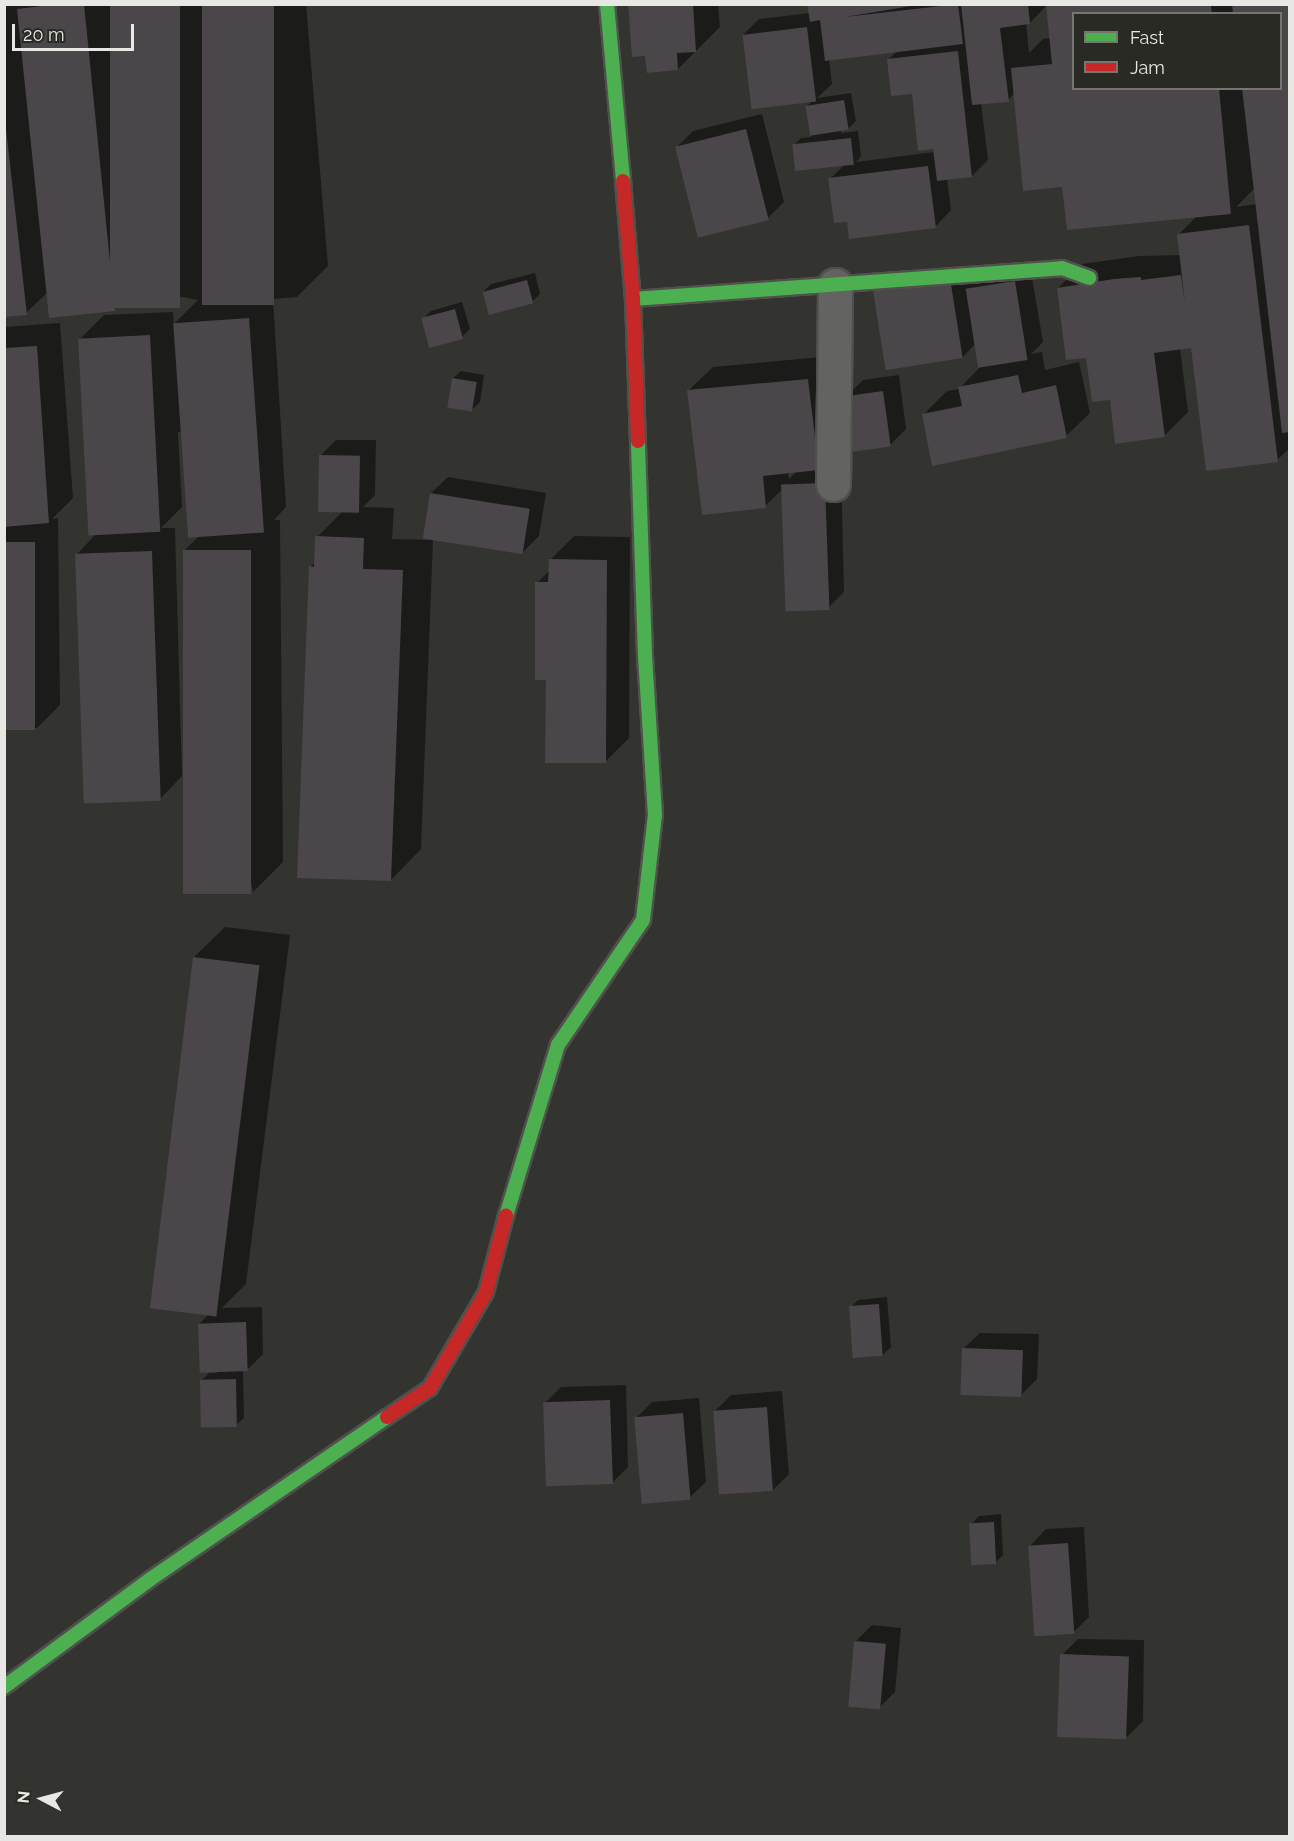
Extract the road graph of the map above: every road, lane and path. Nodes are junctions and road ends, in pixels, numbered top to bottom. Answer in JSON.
{"nodes":[{"id":1,"x":608,"y":4,"type":"edge"},
{"id":2,"x":1089,"y":278,"type":"dead end"},
{"id":3,"x":835,"y":285,"type":"junction"},
{"id":4,"x":633,"y":299,"type":"junction"},
{"id":5,"x":833,"y":484,"type":"dead end"},
{"id":6,"x":4,"y":1687,"type":"edge"}],
"edges":[{"from":1,"to":4,"type":"street"},
{"from":2,"to":3,"type":"street"},
{"from":3,"to":4,"type":"street"},
{"from":3,"to":5,"type":"street"},
{"from":4,"to":6,"type":"street"}]}
